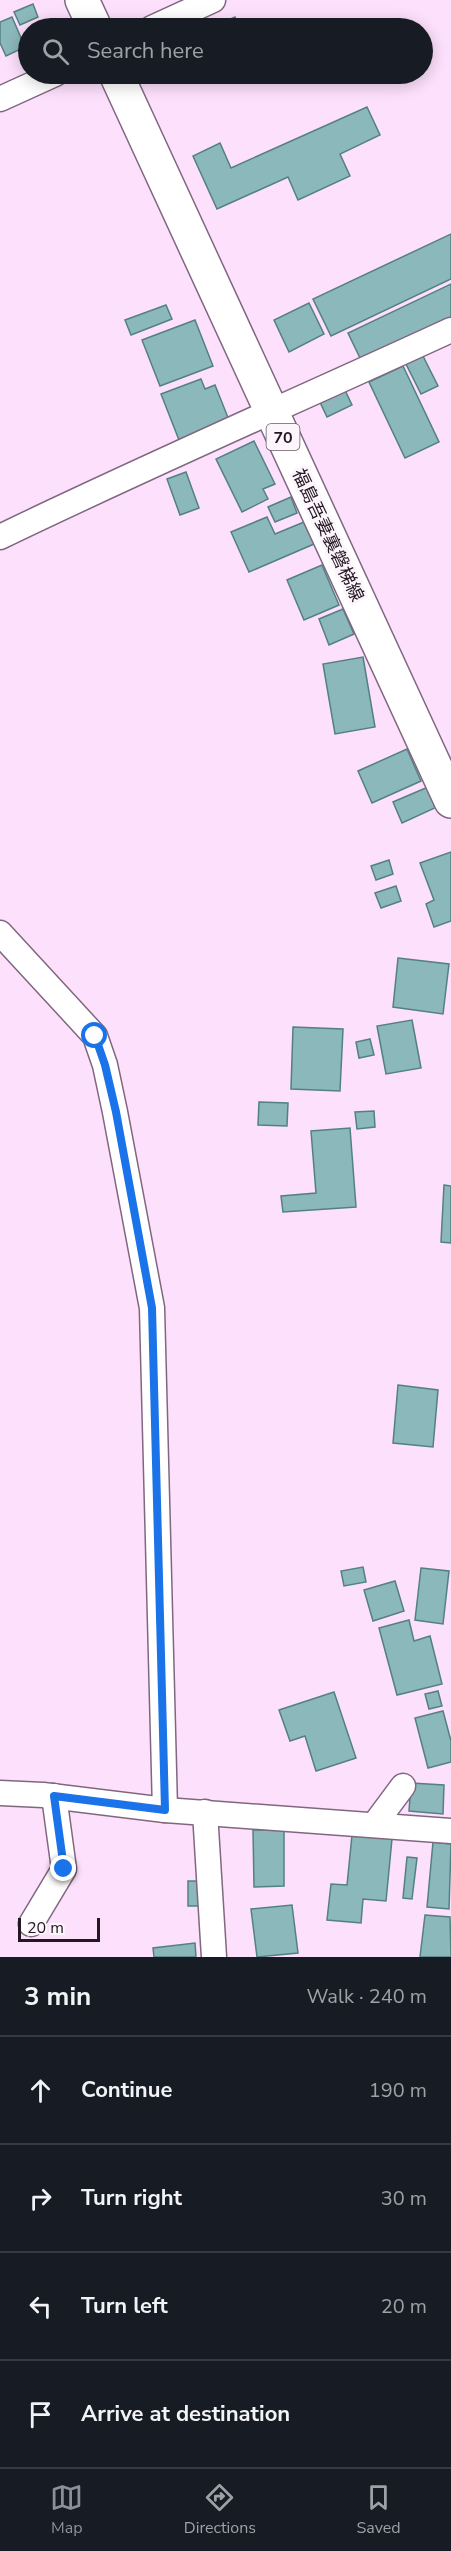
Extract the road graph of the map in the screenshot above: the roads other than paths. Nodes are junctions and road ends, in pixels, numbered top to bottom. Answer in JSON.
{"nodes":[{"id":1,"x":82,"y":0,"type":"edge"},
{"id":2,"x":213,"y":0,"type":"edge"},
{"id":3,"x":90,"y":18,"type":"edge"},
{"id":4,"x":174,"y":18,"type":"edge"},
{"id":5,"x":33,"y":84,"type":"edge"},
{"id":6,"x":121,"y":84,"type":"edge"},
{"id":7,"x":0,"y":99,"type":"edge"},
{"id":8,"x":451,"y":330,"type":"edge"},
{"id":9,"x":272,"y":413,"type":"junction"},
{"id":10,"x":0,"y":537,"type":"edge"},
{"id":11,"x":451,"y":801,"type":"edge"},
{"id":12,"x":0,"y":933,"type":"edge"},
{"id":13,"x":403,"y":1786,"type":"dead end"},
{"id":14,"x":0,"y":1793,"type":"edge"},
{"id":15,"x":54,"y":1796,"type":"junction"},
{"id":16,"x":165,"y":1810,"type":"junction"},
{"id":17,"x":206,"y":1812,"type":"junction"},
{"id":18,"x":374,"y":1825,"type":"junction"},
{"id":19,"x":451,"y":1831,"type":"edge"},
{"id":20,"x":31,"y":1924,"type":"dead end"},
{"id":21,"x":214,"y":1957,"type":"edge"}],
"edges":[{"from":1,"to":3,"type":"main road"},
{"from":2,"to":4,"type":"street"},
{"from":5,"to":7,"type":"street"},
{"from":6,"to":9,"type":"main road","name":"福島吾妻裏磐梯線","number":"70"},
{"from":8,"to":9,"type":"street"},
{"from":9,"to":10,"type":"street"},
{"from":9,"to":11,"type":"main road","name":"福島吾妻裏磐梯線","number":"70"},
{"from":12,"to":16,"type":"street"},
{"from":13,"to":18,"type":"street"},
{"from":14,"to":15,"type":"street"},
{"from":15,"to":16,"type":"street"},
{"from":15,"to":20,"type":"street"},
{"from":16,"to":17,"type":"street"},
{"from":17,"to":18,"type":"street"},
{"from":17,"to":21,"type":"street"},
{"from":18,"to":19,"type":"street"}]}
